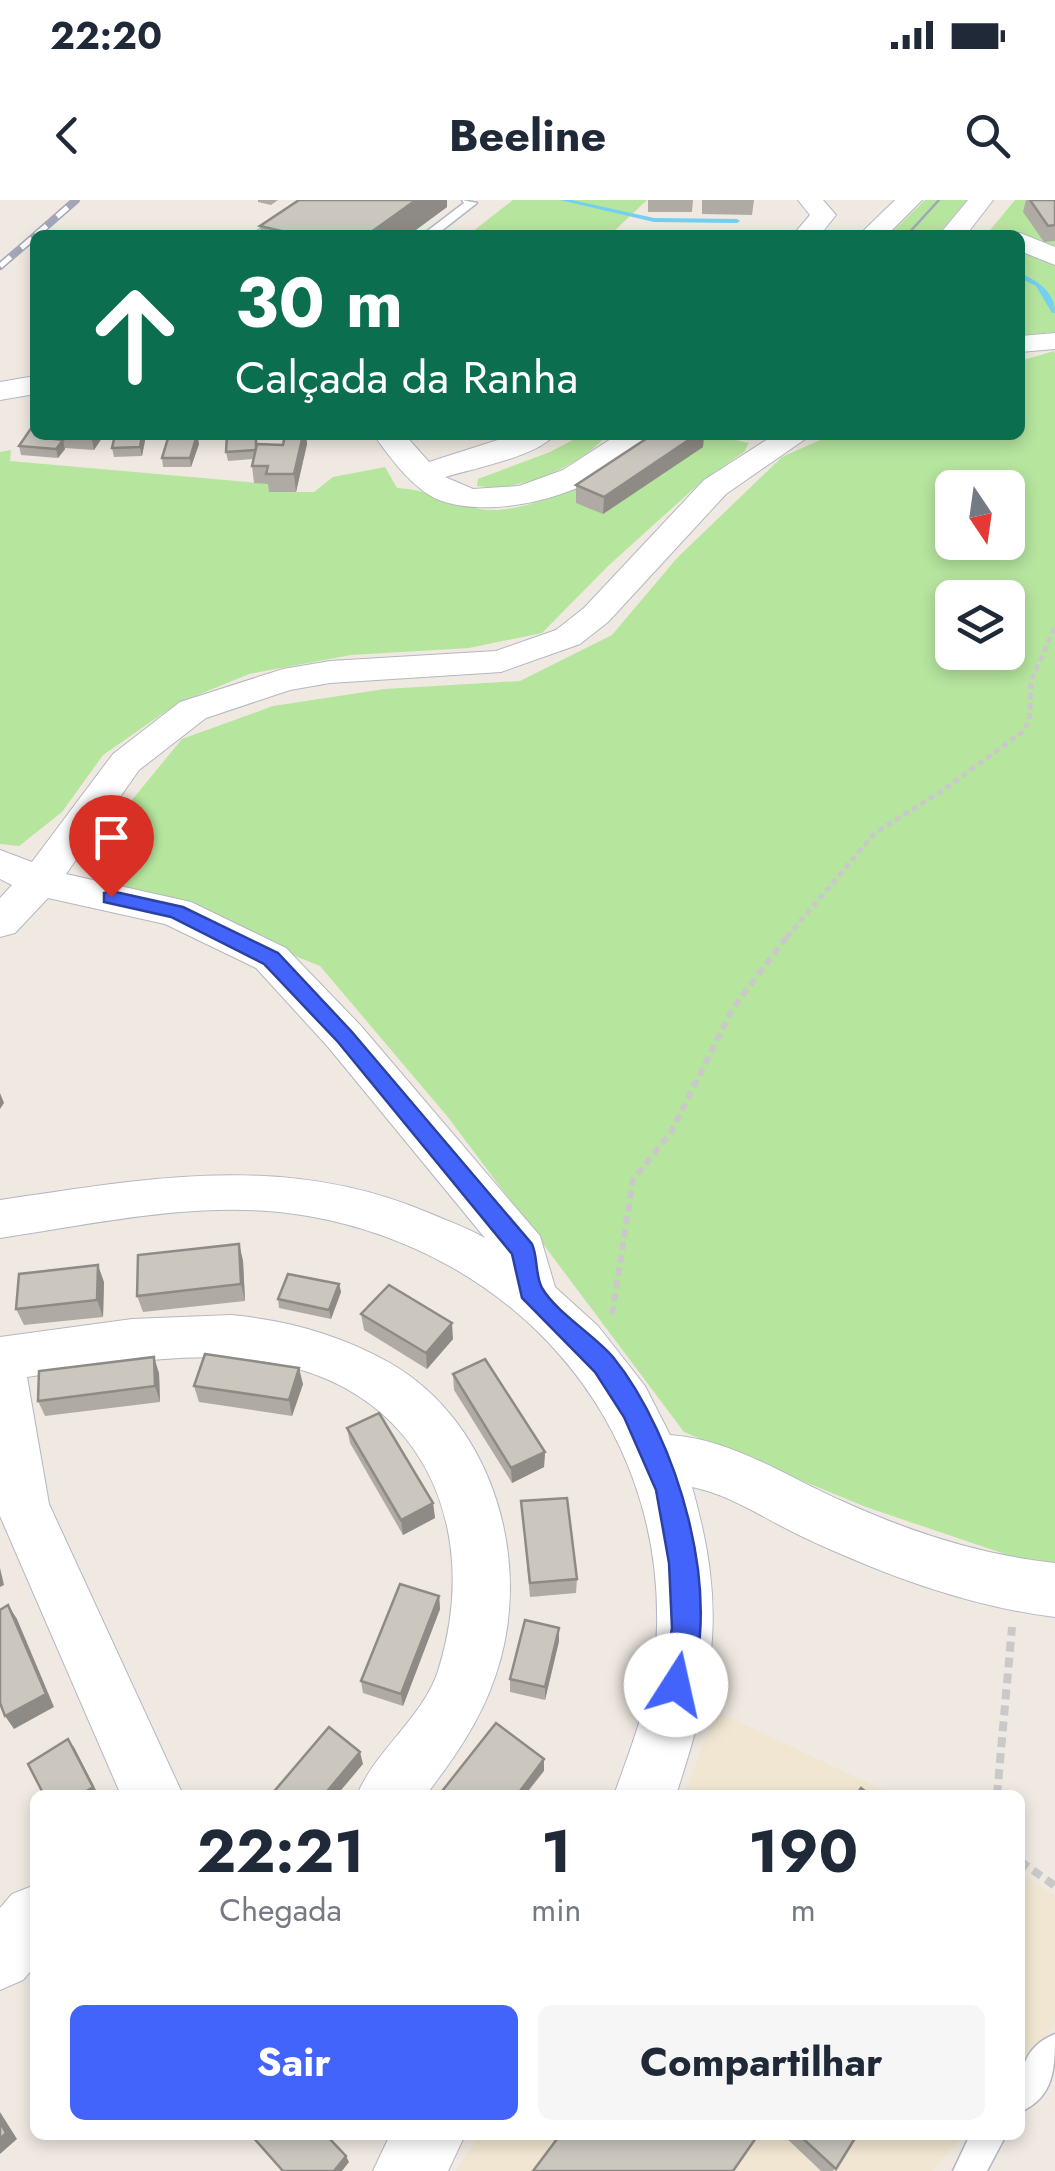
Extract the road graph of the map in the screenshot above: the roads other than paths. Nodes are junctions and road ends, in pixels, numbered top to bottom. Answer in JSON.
{"nodes":[{"id":1,"x":310,"y":200,"type":"edge"},
{"id":2,"x":468,"y":200,"type":"edge"},
{"id":3,"x":810,"y":200,"type":"edge"},
{"id":4,"x":910,"y":200,"type":"edge"},
{"id":5,"x":981,"y":200,"type":"edge"},
{"id":6,"x":265,"y":230,"type":"edge"},
{"id":7,"x":435,"y":230,"type":"edge"},
{"id":8,"x":810,"y":230,"type":"edge"},
{"id":9,"x":877,"y":230,"type":"edge"},
{"id":10,"x":956,"y":230,"type":"edge"},
{"id":11,"x":1025,"y":243,"type":"edge"},
{"id":12,"x":1055,"y":257,"type":"edge"},
{"id":13,"x":1055,"y":341,"type":"edge"},
{"id":14,"x":1025,"y":344,"type":"edge"},
{"id":15,"x":394,"y":440,"type":"edge"},
{"id":16,"x":528,"y":440,"type":"edge"},
{"id":17,"x":630,"y":440,"type":"edge"},
{"id":18,"x":778,"y":440,"type":"edge"},
{"id":19,"x":754,"y":447,"type":"edge"},
{"id":20,"x":424,"y":473,"type":"junction"},
{"id":21,"x":19,"y":873,"type":"edge"},
{"id":22,"x":0,"y":922,"type":"edge"},
{"id":23,"x":0,"y":1219,"type":"edge"},
{"id":24,"x":531,"y":1291,"type":"junction"},
{"id":25,"x":0,"y":1359,"type":"edge"},
{"id":26,"x":0,"y":1371,"type":"edge"},
{"id":27,"x":655,"y":1459,"type":"junction"},
{"id":28,"x":11,"y":1507,"type":"edge"},
{"id":29,"x":1035,"y":1588,"type":"edge"},
{"id":30,"x":147,"y":1790,"type":"edge"},
{"id":31,"x":392,"y":1790,"type":"edge"},
{"id":32,"x":646,"y":1790,"type":"edge"},
{"id":33,"x":30,"y":1924,"type":"edge"},
{"id":34,"x":0,"y":1957,"type":"edge"},
{"id":35,"x":1055,"y":2050,"type":"edge"},
{"id":36,"x":1025,"y":2089,"type":"edge"},
{"id":37,"x":986,"y":2140,"type":"edge"},
{"id":38,"x":970,"y":2171,"type":"edge"}],
"edges":[{"from":1,"to":6,"type":"lane"},
{"from":2,"to":7,"type":"lane"},
{"from":3,"to":8,"type":"street"},
{"from":4,"to":9,"type":"street"},
{"from":5,"to":10,"type":"street"},
{"from":11,"to":12,"type":"street"},
{"from":13,"to":14,"type":"street"},
{"from":15,"to":20,"type":"street"},
{"from":16,"to":20,"type":"street"},
{"from":17,"to":20,"type":"street"},
{"from":18,"to":19,"type":"street"},
{"from":19,"to":21,"type":"street"},
{"from":21,"to":22,"type":"street"},
{"from":21,"to":24,"type":"street"},
{"from":23,"to":24,"type":"street"},
{"from":24,"to":27,"type":"street"},
{"from":25,"to":31,"type":"street"},
{"from":26,"to":28,"type":"street"},
{"from":27,"to":29,"type":"street"},
{"from":27,"to":32,"type":"street"},
{"from":28,"to":30,"type":"street"},
{"from":33,"to":34,"type":"street"},
{"from":35,"to":36,"type":"lane"},
{"from":37,"to":38,"type":"lane"}]}
